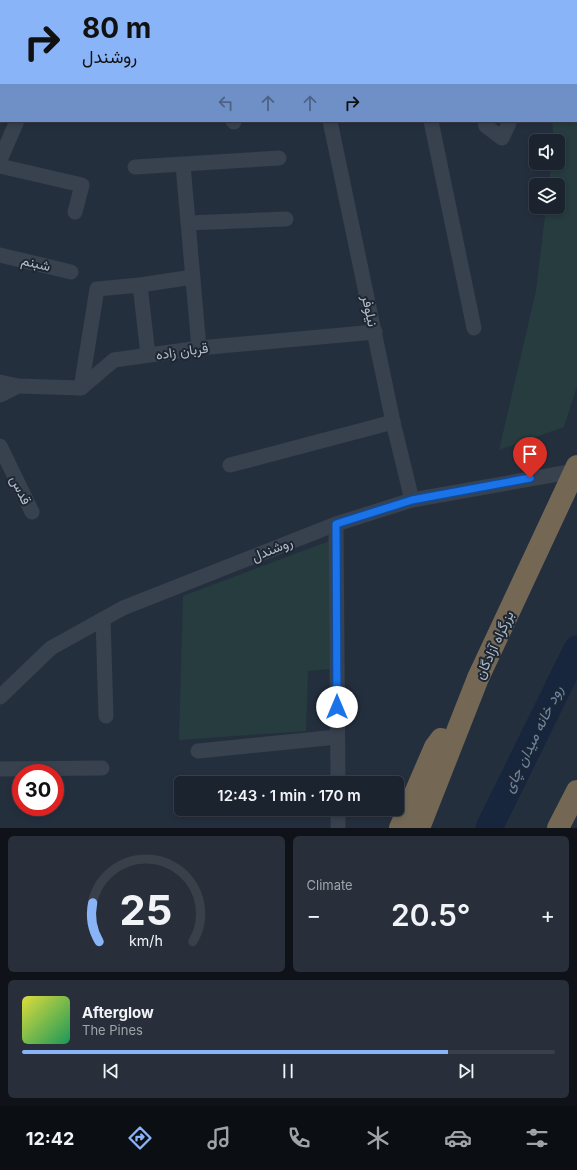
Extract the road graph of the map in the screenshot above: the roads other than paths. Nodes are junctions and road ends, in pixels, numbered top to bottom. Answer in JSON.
{"nodes":[{"id":1,"x":17,"y":122,"type":"edge"},
{"id":2,"x":330,"y":122,"type":"edge"},
{"id":3,"x":431,"y":122,"type":"edge"},
{"id":4,"x":485,"y":122,"type":"edge"},
{"id":5,"x":509,"y":122,"type":"edge"},
{"id":6,"x":278,"y":158,"type":"dead end"},
{"id":7,"x":0,"y":160,"type":"edge"},
{"id":8,"x":183,"y":165,"type":"junction"},
{"id":9,"x":0,"y":166,"type":"edge"},
{"id":10,"x":136,"y":167,"type":"dead end"},
{"id":11,"x":75,"y":212,"type":"dead end"},
{"id":12,"x":286,"y":219,"type":"dead end"},
{"id":13,"x":188,"y":223,"type":"junction"},
{"id":14,"x":0,"y":255,"type":"edge"},
{"id":15,"x":71,"y":272,"type":"dead end"},
{"id":16,"x":193,"y":277,"type":"junction"},
{"id":17,"x":140,"y":285,"type":"junction"},
{"id":18,"x":474,"y":328,"type":"dead end"},
{"id":19,"x":375,"y":332,"type":"junction"},
{"id":20,"x":199,"y":348,"type":"junction"},
{"id":21,"x":148,"y":355,"type":"junction"},
{"id":22,"x":0,"y":382,"type":"edge"},
{"id":23,"x":18,"y":386,"type":"junction"},
{"id":24,"x":81,"y":388,"type":"junction"},
{"id":25,"x":0,"y":395,"type":"edge"},
{"id":26,"x":393,"y":422,"type":"junction"},
{"id":27,"x":0,"y":446,"type":"edge"},
{"id":28,"x":230,"y":465,"type":"dead end"},
{"id":29,"x":576,"y":468,"type":"edge"},
{"id":30,"x":412,"y":500,"type":"junction"},
{"id":31,"x":32,"y":512,"type":"dead end"},
{"id":32,"x":336,"y":524,"type":"junction"},
{"id":33,"x":103,"y":619,"type":"junction"},
{"id":34,"x":478,"y":678,"type":"junction"},
{"id":35,"x":0,"y":697,"type":"edge"},
{"id":36,"x":106,"y":716,"type":"dead end"},
{"id":37,"x":337,"y":737,"type":"junction"},
{"id":38,"x":198,"y":750,"type":"dead end"},
{"id":39,"x":102,"y":768,"type":"dead end"},
{"id":40,"x":0,"y":769,"type":"edge"},
{"id":41,"x":338,"y":776,"type":"edge"},
{"id":42,"x":577,"y":791,"type":"edge"},
{"id":43,"x":338,"y":816,"type":"edge"},
{"id":44,"x":338,"y":828,"type":"edge"},
{"id":45,"x":400,"y":828,"type":"edge"},
{"id":46,"x":419,"y":828,"type":"edge"},
{"id":47,"x":558,"y":828,"type":"edge"}],
"edges":[{"from":1,"to":7,"type":"street"},
{"from":2,"to":19,"type":"street","name":"نیلوفر"},
{"from":3,"to":18,"type":"street"},
{"from":4,"to":5,"type":"street"},
{"from":6,"to":8,"type":"street"},
{"from":8,"to":10,"type":"street"},
{"from":8,"to":13,"type":"street"},
{"from":9,"to":11,"type":"street"},
{"from":12,"to":13,"type":"street"},
{"from":13,"to":16,"type":"street"},
{"from":14,"to":15,"type":"street","name":"شبنم"},
{"from":16,"to":17,"type":"street"},
{"from":16,"to":20,"type":"street"},
{"from":17,"to":21,"type":"street"},
{"from":17,"to":24,"type":"street"},
{"from":19,"to":20,"type":"street","name":"قربان زاده"},
{"from":19,"to":26,"type":"street","name":"نیلوفر"},
{"from":20,"to":21,"type":"street","name":"قربان زاده"},
{"from":21,"to":24,"type":"street","name":"قربان زاده"},
{"from":22,"to":23,"type":"street"},
{"from":23,"to":24,"type":"street"},
{"from":23,"to":25,"type":"street"},
{"from":26,"to":28,"type":"street"},
{"from":26,"to":30,"type":"street","name":"نیلوفر"},
{"from":27,"to":31,"type":"street","name":"قدس"},
{"from":29,"to":30,"type":"street","name":"روشندل"},
{"from":29,"to":34,"type":"highway","name":"بزرگراه آزادگان"},
{"from":30,"to":32,"type":"street","name":"روشندل"},
{"from":32,"to":33,"type":"street","name":"روشندل"},
{"from":32,"to":37,"type":"street"},
{"from":33,"to":35,"type":"street","name":"روشندل"},
{"from":33,"to":36,"type":"street"},
{"from":34,"to":45,"type":"highway"},
{"from":34,"to":46,"type":"highway","name":"بزرگراه آزادگان"},
{"from":37,"to":38,"type":"street"},
{"from":37,"to":41,"type":"street"},
{"from":39,"to":40,"type":"street"},
{"from":42,"to":47,"type":"highway"},
{"from":43,"to":44,"type":"street"}]}
